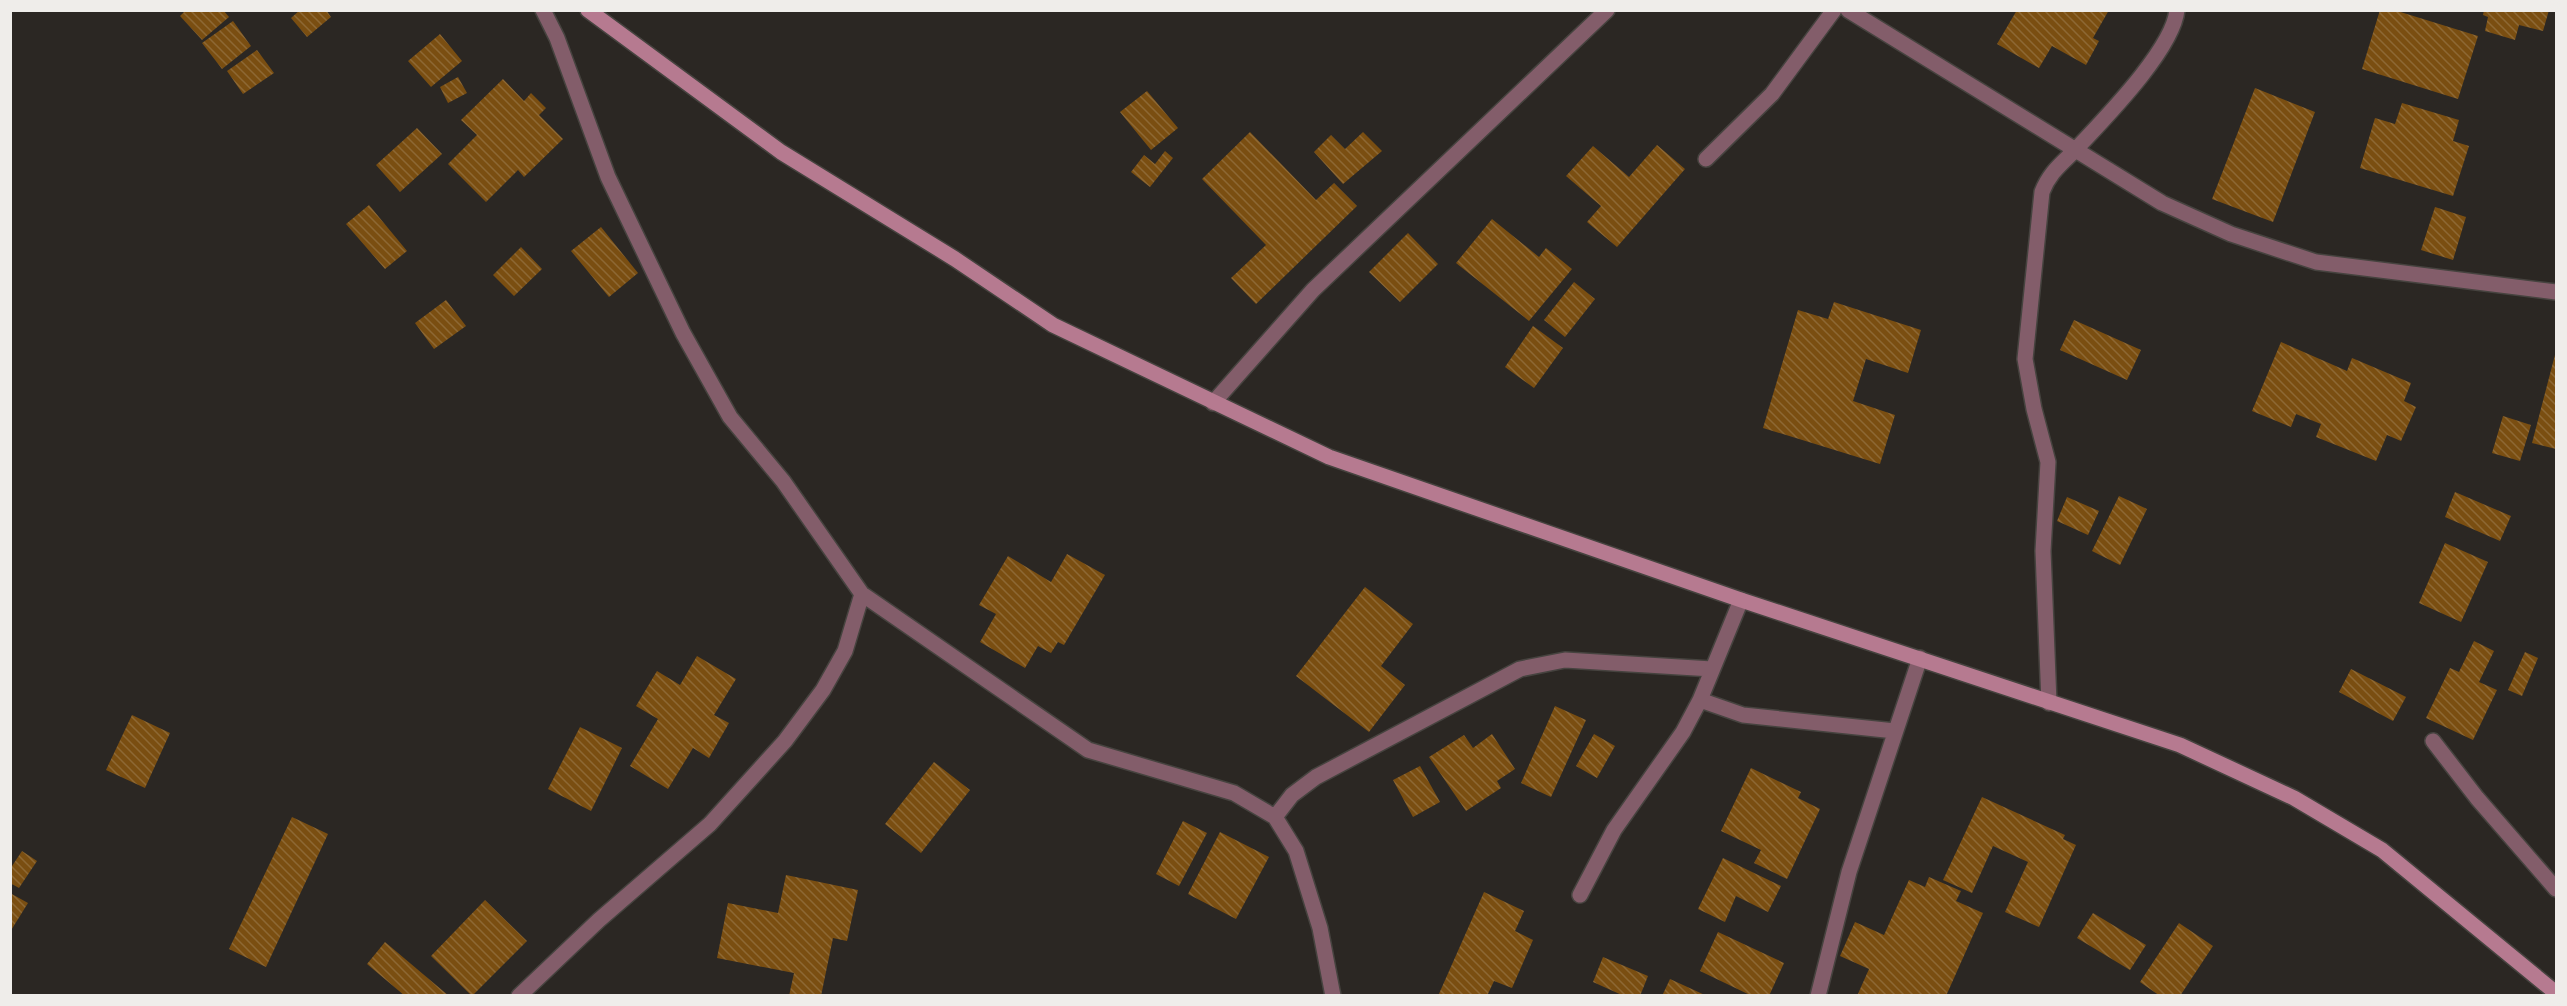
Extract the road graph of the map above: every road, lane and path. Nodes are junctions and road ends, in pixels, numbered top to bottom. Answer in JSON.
{"nodes":[{"id":1,"x":543,"y":10,"type":"edge"},
{"id":2,"x":588,"y":10,"type":"edge"},
{"id":3,"x":1607,"y":10,"type":"edge"},
{"id":4,"x":1834,"y":10,"type":"edge"},
{"id":5,"x":1848,"y":10,"type":"edge"},
{"id":6,"x":2177,"y":10,"type":"edge"},
{"id":7,"x":2075,"y":150,"type":"junction"},
{"id":8,"x":1706,"y":159,"type":"dead end"},
{"id":9,"x":2556,"y":292,"type":"edge"},
{"id":10,"x":1213,"y":403,"type":"junction"},
{"id":11,"x":862,"y":594,"type":"junction"},
{"id":12,"x":1741,"y":600,"type":"junction"},
{"id":13,"x":1920,"y":657,"type":"junction"},
{"id":14,"x":1712,"y":669,"type":"junction"},
{"id":15,"x":1700,"y":700,"type":"junction"},
{"id":16,"x":2049,"y":703,"type":"junction"},
{"id":17,"x":1895,"y":731,"type":"junction"},
{"id":18,"x":2433,"y":741,"type":"dead end"},
{"id":19,"x":1275,"y":817,"type":"junction"},
{"id":20,"x":2556,"y":889,"type":"edge"},
{"id":21,"x":1580,"y":895,"type":"dead end"},
{"id":22,"x":2556,"y":993,"type":"edge"},
{"id":23,"x":519,"y":996,"type":"edge"},
{"id":24,"x":1333,"y":996,"type":"edge"},
{"id":25,"x":1818,"y":996,"type":"edge"}],
"edges":[{"from":1,"to":11,"type":"street"},
{"from":2,"to":10,"type":"street"},
{"from":3,"to":10,"type":"street"},
{"from":4,"to":8,"type":"street"},
{"from":5,"to":7,"type":"street"},
{"from":6,"to":7,"type":"street"},
{"from":7,"to":9,"type":"street"},
{"from":7,"to":16,"type":"street"},
{"from":10,"to":12,"type":"street"},
{"from":11,"to":19,"type":"street"},
{"from":11,"to":23,"type":"street"},
{"from":12,"to":13,"type":"street"},
{"from":12,"to":14,"type":"street"},
{"from":13,"to":16,"type":"street"},
{"from":13,"to":17,"type":"street"},
{"from":14,"to":15,"type":"street"},
{"from":14,"to":19,"type":"street"},
{"from":15,"to":17,"type":"street"},
{"from":15,"to":21,"type":"street"},
{"from":16,"to":22,"type":"street"},
{"from":17,"to":25,"type":"street"},
{"from":18,"to":20,"type":"street"},
{"from":19,"to":24,"type":"street"}]}
